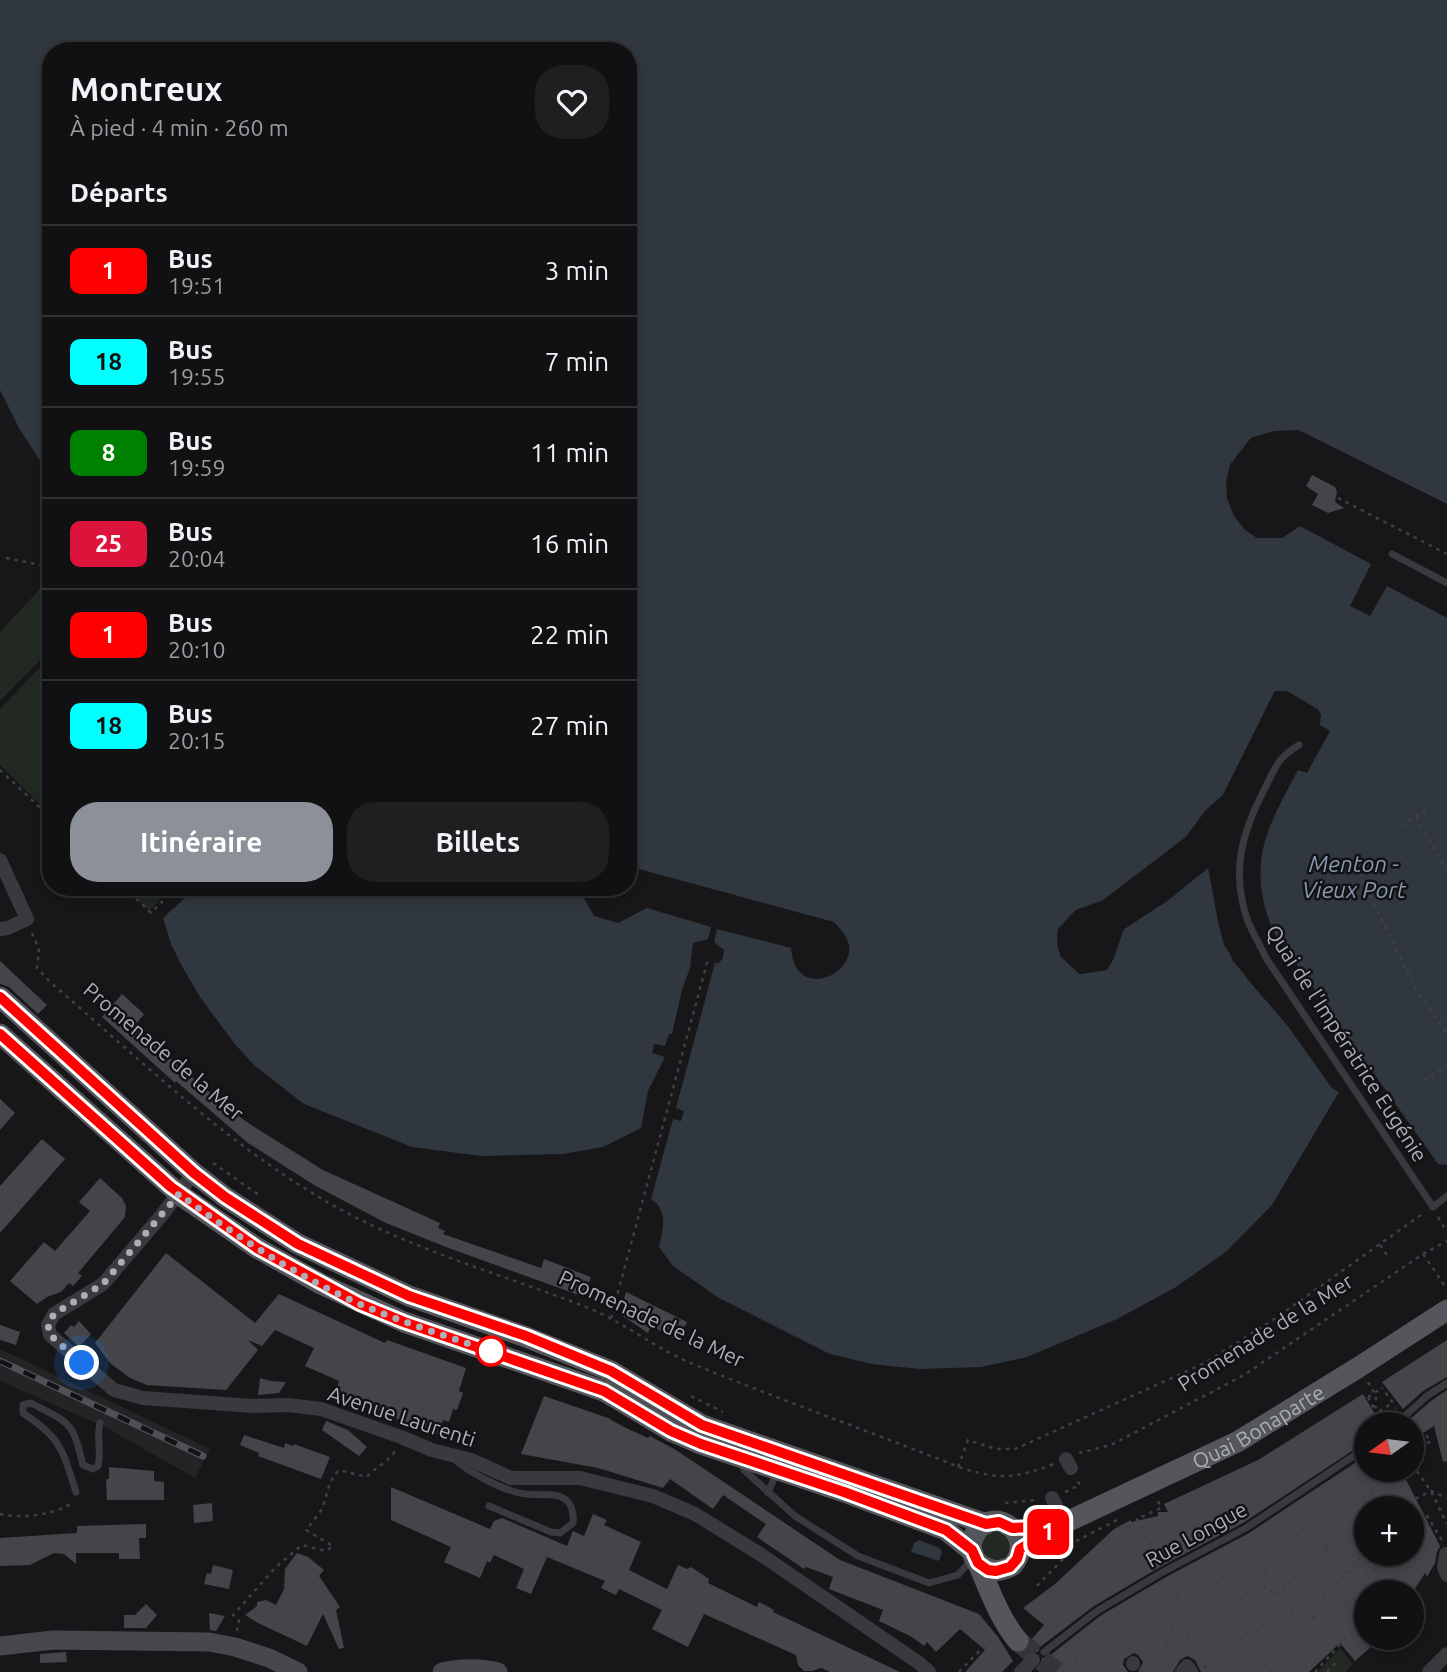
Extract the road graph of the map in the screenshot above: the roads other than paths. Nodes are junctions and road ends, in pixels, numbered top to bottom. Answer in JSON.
{"nodes":[{"id":1,"x":1392,"y":554,"type":"dead end"},
{"id":2,"x":1447,"y":583,"type":"edge"},
{"id":3,"x":1299,"y":744,"type":"dead end"},
{"id":4,"x":0,"y":860,"type":"edge"},
{"id":5,"x":0,"y":929,"type":"edge"},
{"id":6,"x":0,"y":998,"type":"edge"},
{"id":7,"x":0,"y":1034,"type":"edge"},
{"id":8,"x":202,"y":1166,"type":"junction"},
{"id":9,"x":179,"y":1194,"type":"junction"},
{"id":10,"x":1447,"y":1196,"type":"edge"},
{"id":11,"x":1447,"y":1310,"type":"edge"},
{"id":12,"x":1447,"y":1383,"type":"edge"},
{"id":13,"x":1409,"y":1412,"type":"edge"},
{"id":14,"x":100,"y":1423,"type":"dead end"},
{"id":15,"x":450,"y":1455,"type":"junction"},
{"id":16,"x":1354,"y":1456,"type":"edge"},
{"id":17,"x":739,"y":1457,"type":"junction"},
{"id":18,"x":777,"y":1470,"type":"junction"},
{"id":19,"x":76,"y":1492,"type":"road end"},
{"id":20,"x":768,"y":1493,"type":"junction"},
{"id":21,"x":489,"y":1506,"type":"dead end"},
{"id":22,"x":1055,"y":1510,"type":"junction"},
{"id":23,"x":986,"y":1524,"type":"junction"},
{"id":24,"x":1012,"y":1528,"type":"junction"},
{"id":25,"x":1020,"y":1549,"type":"junction"},
{"id":26,"x":1446,"y":1551,"type":"edge"},
{"id":27,"x":974,"y":1557,"type":"junction"},
{"id":28,"x":1004,"y":1570,"type":"junction"},
{"id":29,"x":1447,"y":1575,"type":"edge"},
{"id":30,"x":993,"y":1600,"type":"junction"},
{"id":31,"x":1011,"y":1633,"type":"tunnel mouth"},
{"id":32,"x":0,"y":1646,"type":"edge"},
{"id":33,"x":1447,"y":1654,"type":"edge"},
{"id":34,"x":1039,"y":1656,"type":"joint"},
{"id":35,"x":298,"y":1672,"type":"edge"},
{"id":36,"x":442,"y":1672,"type":"edge"},
{"id":37,"x":498,"y":1672,"type":"edge"},
{"id":38,"x":929,"y":1672,"type":"edge"},
{"id":39,"x":1021,"y":1672,"type":"edge"},
{"id":40,"x":1182,"y":1672,"type":"edge"},
{"id":41,"x":1191,"y":1672,"type":"edge"},
{"id":42,"x":1429,"y":1672,"type":"edge"}],
"edges":[{"from":1,"to":2,"type":"lane"},
{"from":3,"to":10,"type":"lane","name":"Quai de l'Impératrice Eugénie"},
{"from":4,"to":5,"type":"street"},
{"from":6,"to":8,"type":"main road"},
{"from":7,"to":9,"type":"main road"},
{"from":8,"to":9,"type":"street","name":"Avenue Laurenti"},
{"from":8,"to":23,"type":"main road"},
{"from":9,"to":15,"type":"street","name":"Avenue Laurenti"},
{"from":9,"to":17,"type":"main road"},
{"from":11,"to":22,"type":"main road","name":"Quai Bonaparte"},
{"from":12,"to":13,"type":"lane"},
{"from":14,"to":19,"type":"lane"},
{"from":15,"to":21,"type":"lane"},
{"from":15,"to":38,"type":"street","name":"Avenue Laurenti"},
{"from":16,"to":34,"type":"lane","name":"Rue Longue"},
{"from":17,"to":18,"type":"main road"},
{"from":17,"to":20,"type":"lane"},
{"from":18,"to":20,"type":"lane"},
{"from":18,"to":27,"type":"main road"},
{"from":20,"to":27,"type":"lane"},
{"from":22,"to":24,"type":"main road","name":"Quai Bonaparte"},
{"from":22,"to":25,"type":"main road","name":"Quai Bonaparte"},
{"from":23,"to":24,"type":"main road"},
{"from":23,"to":27,"type":"main road"},
{"from":24,"to":25,"type":"main road"},
{"from":25,"to":28,"type":"main road"},
{"from":26,"to":29,"type":"street"},
{"from":27,"to":28,"type":"main road"},
{"from":27,"to":30,"type":"main road"},
{"from":28,"to":30,"type":"main road"},
{"from":30,"to":31,"type":"main road"},
{"from":32,"to":35,"type":"street"},
{"from":33,"to":42,"type":"street"},
{"from":34,"to":39,"type":"street"},
{"from":36,"to":37,"type":"street"},
{"from":40,"to":41,"type":"street"}]}
